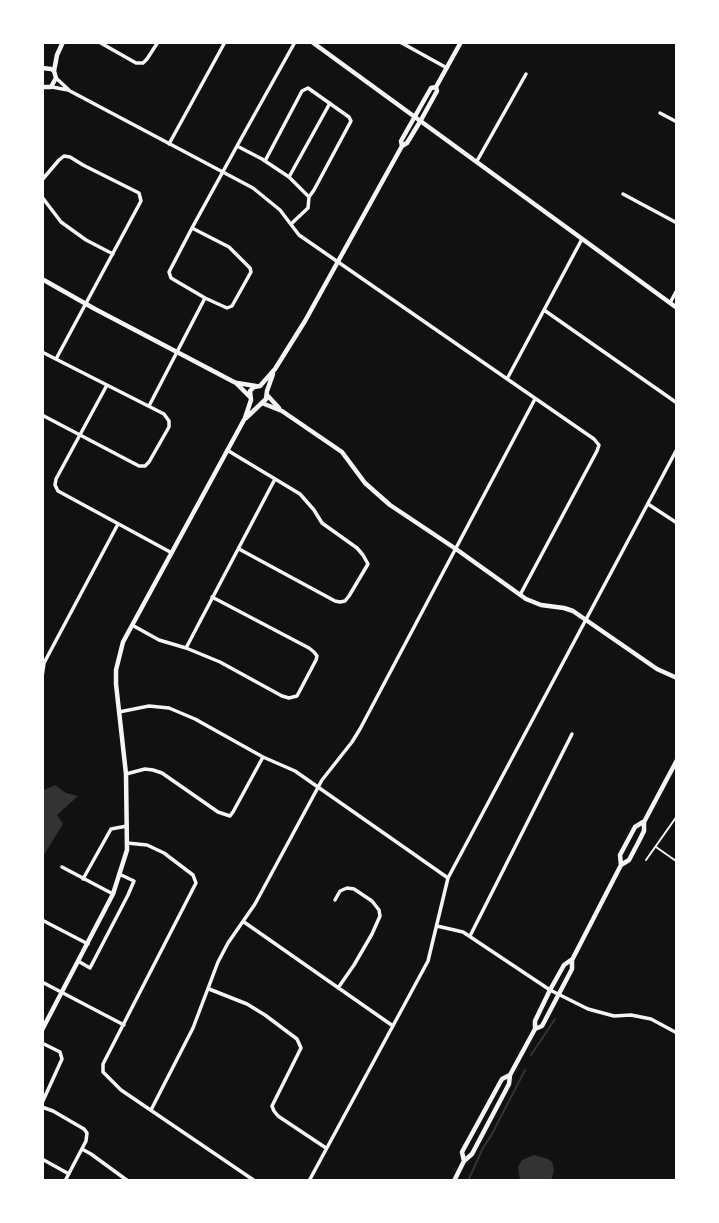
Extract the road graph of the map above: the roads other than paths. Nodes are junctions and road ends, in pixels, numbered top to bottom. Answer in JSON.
{"nodes":[{"id":1,"x":63,"y":42,"type":"edge"},
{"id":2,"x":99,"y":42,"type":"edge"},
{"id":3,"x":158,"y":42,"type":"edge"},
{"id":4,"x":225,"y":42,"type":"edge"},
{"id":5,"x":295,"y":42,"type":"edge"},
{"id":6,"x":312,"y":42,"type":"edge"},
{"id":7,"x":400,"y":42,"type":"edge"},
{"id":8,"x":461,"y":42,"type":"edge"},
{"id":9,"x":57,"y":55,"type":"junction"},
{"id":10,"x":43,"y":67,"type":"edge"},
{"id":11,"x":447,"y":68,"type":"junction"},
{"id":12,"x":54,"y":71,"type":"junction"},
{"id":13,"x":526,"y":74,"type":"dead end"},
{"id":14,"x":56,"y":78,"type":"junction"},
{"id":15,"x":45,"y":89,"type":"edge"},
{"id":16,"x":70,"y":91,"type":"junction"},
{"id":17,"x":330,"y":103,"type":"junction"},
{"id":18,"x":660,"y":113,"type":"dead end"},
{"id":19,"x":418,"y":119,"type":"junction"},
{"id":20,"x":677,"y":122,"type":"edge"},
{"id":21,"x":169,"y":144,"type":"junction"},
{"id":22,"x":237,"y":146,"type":"junction"},
{"id":23,"x":265,"y":161,"type":"junction"},
{"id":24,"x":477,"y":161,"type":"junction"},
{"id":25,"x":222,"y":173,"type":"junction"},
{"id":26,"x":289,"y":177,"type":"junction"},
{"id":27,"x":42,"y":180,"type":"edge"},
{"id":28,"x":623,"y":194,"type":"dead end"},
{"id":29,"x":42,"y":197,"type":"edge"},
{"id":30,"x":309,"y":197,"type":"junction"},
{"id":31,"x":677,"y":223,"type":"edge"},
{"id":32,"x":291,"y":224,"type":"junction"},
{"id":33,"x":192,"y":228,"type":"junction"},
{"id":34,"x":582,"y":239,"type":"junction"},
{"id":35,"x":113,"y":254,"type":"junction"},
{"id":36,"x":338,"y":261,"type":"junction"},
{"id":37,"x":42,"y":279,"type":"edge"},
{"id":38,"x":677,"y":290,"type":"edge"},
{"id":39,"x":205,"y":298,"type":"junction"},
{"id":40,"x":670,"y":303,"type":"junction"},
{"id":41,"x":86,"y":304,"type":"junction"},
{"id":42,"x":677,"y":308,"type":"edge"},
{"id":43,"x":544,"y":310,"type":"junction"},
{"id":44,"x":42,"y":352,"type":"edge"},
{"id":45,"x":176,"y":352,"type":"junction"},
{"id":46,"x":56,"y":359,"type":"junction"},
{"id":47,"x":275,"y":369,"type":"junction"},
{"id":48,"x":507,"y":379,"type":"junction"},
{"id":49,"x":236,"y":383,"type":"junction"},
{"id":50,"x":107,"y":385,"type":"junction"},
{"id":51,"x":258,"y":386,"type":"junction"},
{"id":52,"x":267,"y":393,"type":"junction"},
{"id":53,"x":250,"y":398,"type":"junction"},
{"id":54,"x":536,"y":399,"type":"junction"},
{"id":55,"x":262,"y":403,"type":"junction"},
{"id":56,"x":677,"y":403,"type":"edge"},
{"id":57,"x":149,"y":406,"type":"junction"},
{"id":58,"x":282,"y":411,"type":"junction"},
{"id":59,"x":42,"y":415,"type":"edge"},
{"id":60,"x":245,"y":418,"type":"junction"},
{"id":61,"x":81,"y":434,"type":"junction"},
{"id":62,"x":677,"y":449,"type":"edge"},
{"id":63,"x":227,"y":450,"type":"junction"},
{"id":64,"x":275,"y":479,"type":"junction"},
{"id":65,"x":648,"y":504,"type":"junction"},
{"id":66,"x":677,"y":523,"type":"edge"},
{"id":67,"x":118,"y":524,"type":"junction"},
{"id":68,"x":239,"y":549,"type":"junction"},
{"id":69,"x":456,"y":549,"type":"junction"},
{"id":70,"x":172,"y":553,"type":"junction"},
{"id":71,"x":520,"y":594,"type":"junction"},
{"id":72,"x":212,"y":597,"type":"junction"},
{"id":73,"x":586,"y":620,"type":"junction"},
{"id":74,"x":132,"y":625,"type":"junction"},
{"id":75,"x":186,"y":648,"type":"junction"},
{"id":76,"x":43,"y":677,"type":"edge"},
{"id":77,"x":677,"y":678,"type":"edge"},
{"id":78,"x":119,"y":712,"type":"junction"},
{"id":79,"x":572,"y":734,"type":"dead end"},
{"id":80,"x":264,"y":757,"type":"junction"},
{"id":81,"x":677,"y":760,"type":"edge"},
{"id":82,"x":126,"y":774,"type":"junction"},
{"id":83,"x":318,"y":787,"type":"junction"},
{"id":84,"x":677,"y":816,"type":"edge"},
{"id":85,"x":644,"y":822,"type":"junction"},
{"id":86,"x":672,"y":823,"type":"junction"},
{"id":87,"x":127,"y":826,"type":"junction"},
{"id":88,"x":677,"y":827,"type":"edge"},
{"id":89,"x":127,"y":843,"type":"junction"},
{"id":90,"x":655,"y":846,"type":"junction"},
{"id":91,"x":646,"y":860,"type":"dead end"},
{"id":92,"x":676,"y":861,"type":"edge"},
{"id":93,"x":621,"y":865,"type":"junction"},
{"id":94,"x":62,"y":867,"type":"dead end"},
{"id":95,"x":119,"y":874,"type":"junction"},
{"id":96,"x":448,"y":878,"type":"junction"},
{"id":97,"x":83,"y":879,"type":"junction"},
{"id":98,"x":113,"y":894,"type":"junction"},
{"id":99,"x":335,"y":900,"type":"dead end"},
{"id":100,"x":42,"y":920,"type":"edge"},
{"id":101,"x":244,"y":922,"type":"junction"},
{"id":102,"x":436,"y":926,"type":"junction"},
{"id":103,"x":470,"y":936,"type":"junction"},
{"id":104,"x":88,"y":944,"type":"junction"},
{"id":105,"x":572,"y":960,"type":"junction"},
{"id":106,"x":78,"y":961,"type":"junction"},
{"id":107,"x":42,"y":982,"type":"edge"},
{"id":108,"x":338,"y":988,"type":"junction"},
{"id":109,"x":208,"y":989,"type":"junction"},
{"id":110,"x":550,"y":990,"type":"junction"},
{"id":111,"x":62,"y":992,"type":"junction"},
{"id":112,"x":559,"y":994,"type":"junction"},
{"id":113,"x":124,"y":1025,"type":"junction"},
{"id":114,"x":393,"y":1026,"type":"junction"},
{"id":115,"x":535,"y":1029,"type":"junction"},
{"id":116,"x":42,"y":1030,"type":"edge"},
{"id":117,"x":677,"y":1033,"type":"edge"},
{"id":118,"x":42,"y":1043,"type":"edge"},
{"id":119,"x":510,"y":1075,"type":"junction"},
{"id":120,"x":42,"y":1105,"type":"edge"},
{"id":121,"x":151,"y":1110,"type":"junction"},
{"id":122,"x":326,"y":1148,"type":"junction"},
{"id":123,"x":82,"y":1149,"type":"junction"},
{"id":124,"x":42,"y":1159,"type":"edge"},
{"id":125,"x":464,"y":1161,"type":"junction"},
{"id":126,"x":69,"y":1174,"type":"junction"},
{"id":127,"x":65,"y":1181,"type":"edge"},
{"id":128,"x":128,"y":1181,"type":"edge"},
{"id":129,"x":255,"y":1181,"type":"edge"},
{"id":130,"x":310,"y":1181,"type":"edge"},
{"id":131,"x":454,"y":1181,"type":"edge"}],
"edges":[{"from":1,"to":9,"type":"street"},
{"from":2,"to":3,"type":"street"},
{"from":4,"to":21,"type":"street"},
{"from":5,"to":22,"type":"street"},
{"from":6,"to":19,"type":"street"},
{"from":7,"to":11,"type":"street"},
{"from":8,"to":11,"type":"street"},
{"from":9,"to":10,"type":"street"},
{"from":9,"to":12,"type":"street"},
{"from":10,"to":12,"type":"street"},
{"from":11,"to":19,"type":"street"},
{"from":12,"to":14,"type":"street"},
{"from":13,"to":24,"type":"street"},
{"from":14,"to":15,"type":"street"},
{"from":14,"to":16,"type":"street"},
{"from":15,"to":16,"type":"street"},
{"from":16,"to":21,"type":"street"},
{"from":17,"to":23,"type":"street"},
{"from":17,"to":26,"type":"street"},
{"from":17,"to":30,"type":"street"},
{"from":18,"to":20,"type":"street"},
{"from":19,"to":24,"type":"street"},
{"from":19,"to":36,"type":"street"},
{"from":21,"to":25,"type":"street"},
{"from":22,"to":23,"type":"street"},
{"from":22,"to":25,"type":"street"},
{"from":23,"to":26,"type":"street"},
{"from":24,"to":34,"type":"street"},
{"from":25,"to":32,"type":"street"},
{"from":25,"to":33,"type":"street"},
{"from":26,"to":30,"type":"street"},
{"from":27,"to":35,"type":"street"},
{"from":28,"to":31,"type":"street"},
{"from":29,"to":35,"type":"street"},
{"from":30,"to":32,"type":"street"},
{"from":32,"to":36,"type":"street"},
{"from":33,"to":39,"type":"street"},
{"from":33,"to":39,"type":"street"},
{"from":34,"to":40,"type":"street"},
{"from":34,"to":43,"type":"street"},
{"from":35,"to":41,"type":"street"},
{"from":36,"to":47,"type":"street"},
{"from":36,"to":48,"type":"street"},
{"from":37,"to":41,"type":"street"},
{"from":38,"to":40,"type":"street"},
{"from":39,"to":45,"type":"street"},
{"from":40,"to":42,"type":"street"},
{"from":41,"to":45,"type":"street"},
{"from":41,"to":46,"type":"street"},
{"from":43,"to":48,"type":"street"},
{"from":43,"to":56,"type":"street"},
{"from":44,"to":46,"type":"street"},
{"from":45,"to":49,"type":"street"},
{"from":45,"to":57,"type":"street"},
{"from":46,"to":50,"type":"street"},
{"from":47,"to":51,"type":"street"},
{"from":47,"to":52,"type":"street"},
{"from":48,"to":54,"type":"street"},
{"from":49,"to":51,"type":"street"},
{"from":49,"to":53,"type":"street"},
{"from":50,"to":57,"type":"street"},
{"from":50,"to":61,"type":"street"},
{"from":51,"to":52,"type":"street"},
{"from":51,"to":53,"type":"street"},
{"from":52,"to":55,"type":"street"},
{"from":52,"to":58,"type":"street"},
{"from":53,"to":55,"type":"street"},
{"from":53,"to":60,"type":"street"},
{"from":54,"to":69,"type":"street"},
{"from":54,"to":71,"type":"street"},
{"from":55,"to":58,"type":"street"},
{"from":55,"to":60,"type":"street"},
{"from":57,"to":61,"type":"street"},
{"from":58,"to":69,"type":"street"},
{"from":59,"to":61,"type":"street"},
{"from":60,"to":63,"type":"street"},
{"from":61,"to":67,"type":"street"},
{"from":62,"to":65,"type":"street"},
{"from":63,"to":64,"type":"street"},
{"from":63,"to":70,"type":"street"},
{"from":64,"to":68,"type":"street"},
{"from":64,"to":68,"type":"street"},
{"from":65,"to":66,"type":"street"},
{"from":65,"to":73,"type":"street"},
{"from":67,"to":70,"type":"street"},
{"from":67,"to":76,"type":"street"},
{"from":68,"to":72,"type":"street"},
{"from":69,"to":71,"type":"street"},
{"from":69,"to":83,"type":"street"},
{"from":70,"to":74,"type":"street"},
{"from":71,"to":73,"type":"street"},
{"from":72,"to":75,"type":"street"},
{"from":72,"to":75,"type":"street"},
{"from":73,"to":77,"type":"street"},
{"from":73,"to":96,"type":"street"},
{"from":74,"to":75,"type":"street"},
{"from":74,"to":78,"type":"street"},
{"from":78,"to":80,"type":"street"},
{"from":78,"to":82,"type":"street"},
{"from":79,"to":103,"type":"street"},
{"from":80,"to":82,"type":"street"},
{"from":80,"to":83,"type":"street"},
{"from":81,"to":85,"type":"street"},
{"from":82,"to":87,"type":"street"},
{"from":83,"to":96,"type":"street"},
{"from":83,"to":101,"type":"street"},
{"from":84,"to":86,"type":"lane"},
{"from":85,"to":93,"type":"street"},
{"from":85,"to":93,"type":"street"},
{"from":86,"to":88,"type":"lane"},
{"from":86,"to":90,"type":"lane"},
{"from":87,"to":89,"type":"street"},
{"from":87,"to":97,"type":"street"},
{"from":89,"to":95,"type":"street"},
{"from":89,"to":113,"type":"street"},
{"from":90,"to":91,"type":"lane"},
{"from":90,"to":92,"type":"lane"},
{"from":93,"to":105,"type":"street"},
{"from":94,"to":97,"type":"street"},
{"from":95,"to":98,"type":"street"},
{"from":95,"to":106,"type":"street"},
{"from":96,"to":102,"type":"street"},
{"from":97,"to":98,"type":"street"},
{"from":98,"to":104,"type":"street"},
{"from":99,"to":108,"type":"street"},
{"from":100,"to":104,"type":"street"},
{"from":101,"to":108,"type":"street"},
{"from":101,"to":109,"type":"street"},
{"from":102,"to":103,"type":"street"},
{"from":102,"to":114,"type":"street"},
{"from":103,"to":110,"type":"street"},
{"from":104,"to":106,"type":"street"},
{"from":105,"to":110,"type":"street"},
{"from":105,"to":112,"type":"street"},
{"from":106,"to":111,"type":"street"},
{"from":107,"to":111,"type":"street"},
{"from":108,"to":114,"type":"street"},
{"from":109,"to":121,"type":"street"},
{"from":109,"to":122,"type":"street"},
{"from":110,"to":112,"type":"street"},
{"from":110,"to":115,"type":"street"},
{"from":111,"to":113,"type":"street"},
{"from":111,"to":116,"type":"street"},
{"from":112,"to":115,"type":"street"},
{"from":112,"to":117,"type":"street"},
{"from":113,"to":121,"type":"street"},
{"from":114,"to":122,"type":"street"},
{"from":115,"to":119,"type":"street"},
{"from":118,"to":120,"type":"street"},
{"from":119,"to":125,"type":"street"},
{"from":119,"to":125,"type":"street"},
{"from":120,"to":123,"type":"street"},
{"from":121,"to":129,"type":"street"},
{"from":122,"to":130,"type":"street"},
{"from":123,"to":126,"type":"street"},
{"from":123,"to":128,"type":"street"},
{"from":124,"to":126,"type":"street"},
{"from":125,"to":131,"type":"street"},
{"from":126,"to":127,"type":"street"}]}
